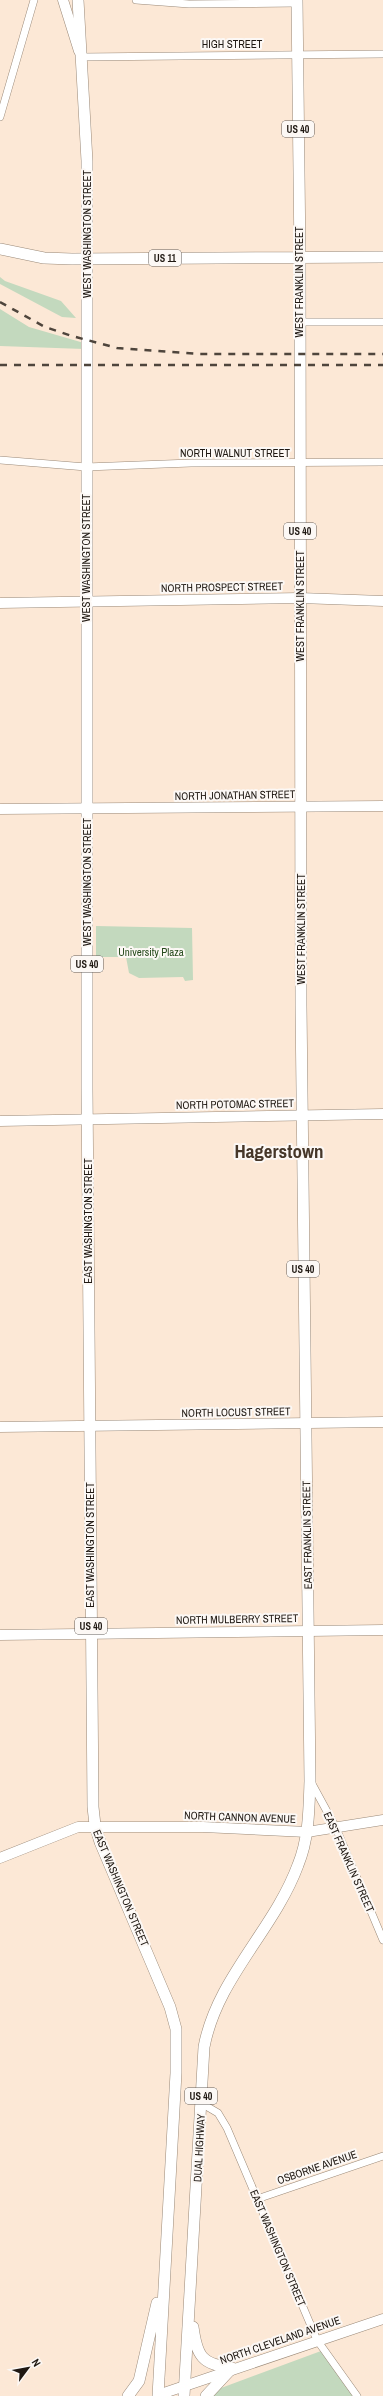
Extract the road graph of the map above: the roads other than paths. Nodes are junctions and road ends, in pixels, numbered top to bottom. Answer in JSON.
{"nodes":[{"id":1,"x":34,"y":0,"type":"edge"},
{"id":2,"x":63,"y":0,"type":"edge"},
{"id":3,"x":78,"y":0,"type":"edge"},
{"id":4,"x":136,"y":0,"type":"edge"},
{"id":5,"x":297,"y":1,"type":"edge"},
{"id":6,"x":298,"y":54,"type":"junction"},
{"id":7,"x":383,"y":54,"type":"edge"},
{"id":8,"x":81,"y":57,"type":"junction"},
{"id":9,"x":0,"y":118,"type":"edge"},
{"id":10,"x":0,"y":249,"type":"edge"},
{"id":11,"x":383,"y":257,"type":"edge"},
{"id":12,"x":300,"y":258,"type":"junction"},
{"id":13,"x":87,"y":259,"type":"junction"},
{"id":14,"x":299,"y":322,"type":"junction"},
{"id":15,"x":383,"y":322,"type":"edge"},
{"id":16,"x":0,"y":460,"type":"edge"},
{"id":17,"x":383,"y":462,"type":"edge"},
{"id":18,"x":300,"y":464,"type":"junction"},
{"id":19,"x":86,"y":467,"type":"junction"},
{"id":20,"x":300,"y":598,"type":"junction"},
{"id":21,"x":86,"y":600,"type":"junction"},
{"id":22,"x":383,"y":601,"type":"edge"},
{"id":23,"x":0,"y":603,"type":"edge"},
{"id":24,"x":300,"y":806,"type":"junction"},
{"id":25,"x":383,"y":806,"type":"edge"},
{"id":26,"x":87,"y":808,"type":"junction"},
{"id":27,"x":0,"y":809,"type":"edge"},
{"id":28,"x":383,"y":1114,"type":"edge"},
{"id":29,"x":302,"y":1115,"type":"junction"},
{"id":30,"x":87,"y":1120,"type":"junction"},
{"id":31,"x":0,"y":1121,"type":"edge"},
{"id":32,"x":383,"y":1422,"type":"edge"},
{"id":33,"x":305,"y":1423,"type":"junction"},
{"id":34,"x":90,"y":1426,"type":"junction"},
{"id":35,"x":0,"y":1427,"type":"edge"},
{"id":36,"x":308,"y":1630,"type":"junction"},
{"id":37,"x":383,"y":1630,"type":"edge"},
{"id":38,"x":0,"y":1634,"type":"edge"},
{"id":39,"x":91,"y":1634,"type":"junction"},
{"id":40,"x":310,"y":1781,"type":"junction"},
{"id":41,"x":383,"y":1820,"type":"edge"},
{"id":42,"x":95,"y":1825,"type":"junction"},
{"id":43,"x":336,"y":1828,"type":"junction"},
{"id":44,"x":307,"y":1832,"type":"junction"},
{"id":45,"x":0,"y":1858,"type":"edge"},
{"id":46,"x":383,"y":1940,"type":"edge"},
{"id":47,"x":201,"y":2103,"type":"junction"},
{"id":48,"x":383,"y":2156,"type":"edge"},
{"id":49,"x":257,"y":2199,"type":"junction"},
{"id":50,"x":165,"y":2257,"type":"junction"},
{"id":51,"x":190,"y":2299,"type":"junction"},
{"id":52,"x":383,"y":2319,"type":"edge"},
{"id":53,"x":317,"y":2340,"type":"junction"},
{"id":54,"x":232,"y":2368,"type":"junction"},
{"id":55,"x":184,"y":2391,"type":"edge"},
{"id":56,"x":128,"y":2396,"type":"edge"},
{"id":57,"x":157,"y":2396,"type":"edge"},
{"id":58,"x":206,"y":2396,"type":"edge"},
{"id":59,"x":357,"y":2396,"type":"edge"}],
"edges":[{"from":1,"to":9,"type":"street"},
{"from":2,"to":8,"type":"main road","name":"WEST WASHINGTON STREET"},
{"from":3,"to":8,"type":"main road","number":"US 40"},
{"from":4,"to":5,"type":"street"},
{"from":5,"to":6,"type":"main road","name":"WEST FRANKLIN STREET","number":"US 40"},
{"from":6,"to":7,"type":"street","name":"HIGH STREET"},
{"from":6,"to":8,"type":"street","name":"HIGH STREET"},
{"from":6,"to":12,"type":"main road","name":"WEST FRANKLIN STREET","number":"US 40"},
{"from":8,"to":13,"type":"main road","name":"WEST WASHINGTON STREET","number":"US 40"},
{"from":10,"to":13,"type":"main road","number":"US 11"},
{"from":11,"to":12,"type":"main road","number":"US 11"},
{"from":12,"to":13,"type":"main road","number":"US 11"},
{"from":12,"to":14,"type":"main road","name":"WEST FRANKLIN STREET","number":"US 40"},
{"from":13,"to":19,"type":"main road","name":"WEST WASHINGTON STREET","number":"US 40"},
{"from":14,"to":15,"type":"street"},
{"from":14,"to":18,"type":"main road","name":"WEST FRANKLIN STREET","number":"US 40"},
{"from":16,"to":19,"type":"street","name":"NORTH WALNUT STREET"},
{"from":17,"to":18,"type":"street","name":"NORTH WALNUT STREET"},
{"from":18,"to":19,"type":"street","name":"NORTH WALNUT STREET"},
{"from":18,"to":20,"type":"main road","name":"WEST FRANKLIN STREET","number":"US 40"},
{"from":19,"to":21,"type":"main road","name":"WEST WASHINGTON STREET","number":"US 40"},
{"from":20,"to":21,"type":"main road","name":"NORTH PROSPECT STREET"},
{"from":20,"to":22,"type":"main road","name":"NORTH PROSPECT STREET"},
{"from":20,"to":24,"type":"main road","name":"WEST FRANKLIN STREET","number":"US 40"},
{"from":21,"to":23,"type":"main road","name":"NORTH PROSPECT STREET"},
{"from":21,"to":26,"type":"main road","name":"WEST WASHINGTON STREET","number":"US 40"},
{"from":24,"to":25,"type":"main road","name":"NORTH JONATHAN STREET"},
{"from":24,"to":26,"type":"main road","name":"NORTH JONATHAN STREET"},
{"from":24,"to":29,"type":"main road","name":"WEST FRANKLIN STREET","number":"US 40"},
{"from":26,"to":27,"type":"main road","name":"NORTH JONATHAN STREET"},
{"from":26,"to":30,"type":"main road","name":"WEST WASHINGTON STREET","number":"US 40"},
{"from":28,"to":29,"type":"main road","name":"NORTH POTOMAC STREET"},
{"from":29,"to":30,"type":"main road","name":"NORTH POTOMAC STREET"},
{"from":29,"to":33,"type":"main road","name":"EAST FRANKLIN STREET","number":"US 40"},
{"from":30,"to":31,"type":"main road","name":"NORTH POTOMAC STREET"},
{"from":30,"to":34,"type":"main road","name":"EAST WASHINGTON STREET","number":"US 40"},
{"from":32,"to":33,"type":"main road","name":"NORTH LOCUST STREET"},
{"from":33,"to":34,"type":"main road","name":"NORTH LOCUST STREET"},
{"from":33,"to":36,"type":"main road","name":"EAST FRANKLIN STREET","number":"US 40"},
{"from":34,"to":35,"type":"main road","name":"NORTH LOCUST STREET"},
{"from":34,"to":39,"type":"main road","name":"EAST WASHINGTON STREET","number":"US 40"},
{"from":36,"to":37,"type":"main road","name":"NORTH MULBERRY STREET"},
{"from":36,"to":39,"type":"main road","name":"NORTH MULBERRY STREET"},
{"from":36,"to":40,"type":"main road","name":"EAST FRANKLIN STREET","number":"US 40"},
{"from":38,"to":39,"type":"main road","name":"NORTH MULBERRY STREET"},
{"from":39,"to":42,"type":"main road","name":"EAST WASHINGTON STREET","number":"US 40"},
{"from":40,"to":43,"type":"street","name":"EAST FRANKLIN STREET"},
{"from":40,"to":44,"type":"main road","name":"DUAL HIGHWAY","number":"US 40"},
{"from":41,"to":43,"type":"main road","name":"NORTH CANNON AVENUE"},
{"from":42,"to":44,"type":"main road","name":"NORTH CANNON AVENUE"},
{"from":42,"to":45,"type":"main road","name":"NORTH CANNON AVENUE"},
{"from":42,"to":50,"type":"main road","name":"EAST WASHINGTON STREET","number":"US 40"},
{"from":43,"to":44,"type":"main road","name":"NORTH CANNON AVENUE"},
{"from":43,"to":46,"type":"street","name":"EAST FRANKLIN STREET"},
{"from":44,"to":47,"type":"main road","name":"DUAL HIGHWAY","number":"US 40"},
{"from":47,"to":49,"type":"street","name":"EAST WASHINGTON STREET"},
{"from":47,"to":51,"type":"main road","name":"DUAL HIGHWAY","number":"US 40"},
{"from":48,"to":49,"type":"street","name":"OSBORNE AVENUE"},
{"from":49,"to":53,"type":"street","name":"EAST WASHINGTON STREET"},
{"from":50,"to":56,"type":"main road"},
{"from":50,"to":57,"type":"main road","number":"US 40"},
{"from":51,"to":54,"type":"main road"},
{"from":51,"to":55,"type":"main road","name":"DUAL HIGHWAY","number":"US 40"},
{"from":52,"to":53,"type":"main road","name":"NORTH CLEVELAND AVENUE"},
{"from":53,"to":54,"type":"main road","name":"NORTH CLEVELAND AVENUE"},
{"from":53,"to":59,"type":"street","name":"EAST WASHINGTON STREET"},
{"from":54,"to":55,"type":"main road","name":"NORTH CLEVELAND AVENUE"},
{"from":54,"to":58,"type":"main road"},
{"from":55,"to":57,"type":"main road","name":"NORTH CLEVELAND AVENUE"}]}
